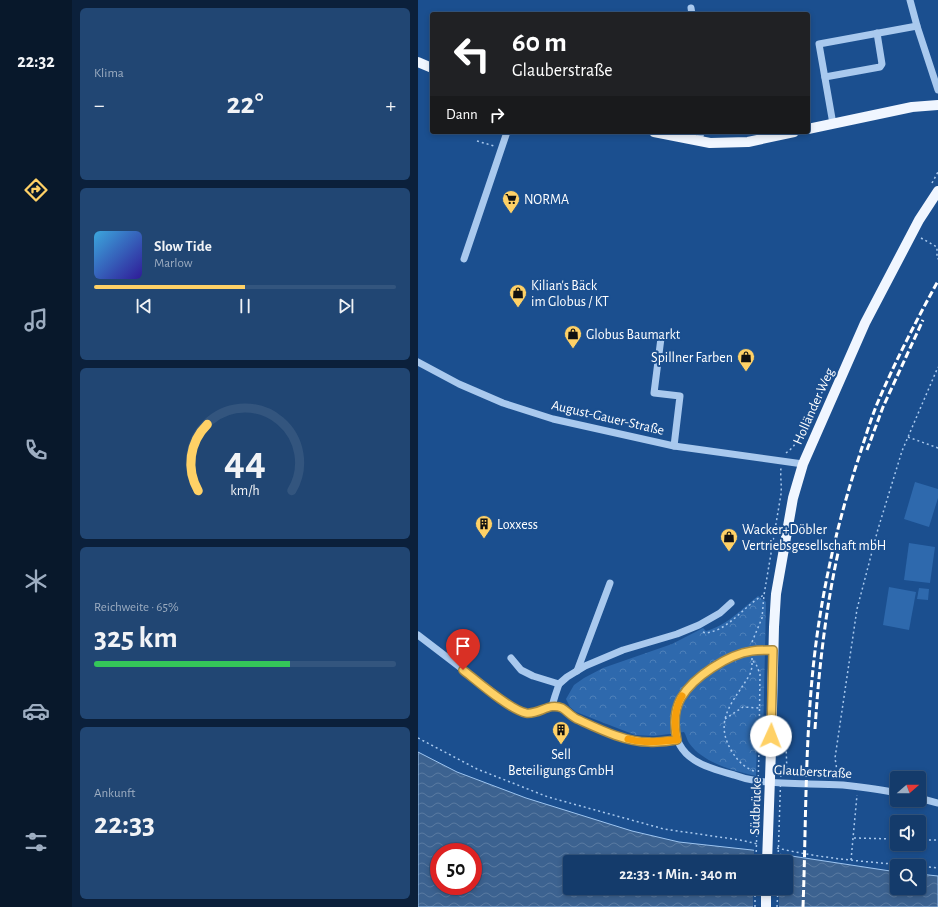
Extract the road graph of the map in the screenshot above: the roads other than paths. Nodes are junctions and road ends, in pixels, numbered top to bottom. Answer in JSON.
{"nodes":[{"id":1,"x":910,"y":0,"type":"edge"},
{"id":2,"x":917,"y":26,"type":"junction"},
{"id":3,"x":877,"y":33,"type":"junction"},
{"id":4,"x":418,"y":62,"type":"edge"},
{"id":5,"x":430,"y":67,"type":"edge"},
{"id":6,"x":825,"y":77,"type":"junction"},
{"id":7,"x":938,"y":90,"type":"edge"},
{"id":8,"x":938,"y":105,"type":"edge"},
{"id":9,"x":833,"y":124,"type":"junction"},
{"id":10,"x":810,"y":129,"type":"edge"},
{"id":11,"x":506,"y":134,"type":"edge"},
{"id":12,"x":677,"y":134,"type":"edge"},
{"id":13,"x":785,"y":134,"type":"edge"},
{"id":14,"x":700,"y":136,"type":"edge"},
{"id":15,"x":935,"y":188,"type":"edge"},
{"id":16,"x":464,"y":259,"type":"dead end"},
{"id":17,"x":661,"y":338,"type":"dead end"},
{"id":18,"x":418,"y":362,"type":"edge"},
{"id":19,"x":674,"y":446,"type":"junction"},
{"id":20,"x":803,"y":464,"type":"junction"},
{"id":21,"x":610,"y":583,"type":"dead end"},
{"id":22,"x":731,"y":603,"type":"dead end"},
{"id":23,"x":418,"y":635,"type":"edge"},
{"id":24,"x":773,"y":650,"type":"junction"},
{"id":25,"x":511,"y":658,"type":"dead end"},
{"id":26,"x":577,"y":671,"type":"junction"},
{"id":27,"x":559,"y":684,"type":"junction"},
{"id":28,"x":552,"y":706,"type":"junction"},
{"id":29,"x":677,"y":740,"type":"junction"},
{"id":30,"x":771,"y":750,"type":"joint"},
{"id":31,"x":890,"y":792,"type":"edge"},
{"id":32,"x":926,"y":800,"type":"edge"},
{"id":33,"x":938,"y":803,"type":"edge"},
{"id":34,"x":767,"y":855,"type":"edge"},
{"id":35,"x":766,"y":895,"type":"edge"},
{"id":36,"x":766,"y":907,"type":"edge"}],
"edges":[{"from":1,"to":2,"type":"street"},
{"from":2,"to":3,"type":"street"},
{"from":2,"to":7,"type":"street"},
{"from":3,"to":6,"type":"street"},
{"from":3,"to":6,"type":"street"},
{"from":4,"to":5,"type":"main road"},
{"from":6,"to":9,"type":"street"},
{"from":8,"to":9,"type":"main road"},
{"from":9,"to":10,"type":"main road"},
{"from":11,"to":16,"type":"street"},
{"from":12,"to":14,"type":"main road"},
{"from":13,"to":14,"type":"main road"},
{"from":15,"to":20,"type":"main road","name":"Holländer Weg"},
{"from":17,"to":19,"type":"street"},
{"from":18,"to":19,"type":"street","name":"August-Gauer-Straße"},
{"from":19,"to":20,"type":"street","name":"August-Gauer-Straße"},
{"from":20,"to":24,"type":"main road","name":"Holländer Weg"},
{"from":21,"to":26,"type":"street"},
{"from":22,"to":26,"type":"street"},
{"from":23,"to":28,"type":"street"},
{"from":24,"to":29,"type":"street"},
{"from":24,"to":30,"type":"main road","name":"Holländer Weg"},
{"from":25,"to":27,"type":"street"},
{"from":26,"to":27,"type":"street"},
{"from":27,"to":28,"type":"street"},
{"from":28,"to":29,"type":"street"},
{"from":29,"to":31,"type":"street","name":"Glauberstraße"},
{"from":30,"to":34,"type":"main road","name":"Südbrücke","bridge":true},
{"from":32,"to":33,"type":"street"},
{"from":35,"to":36,"type":"main road"}]}
